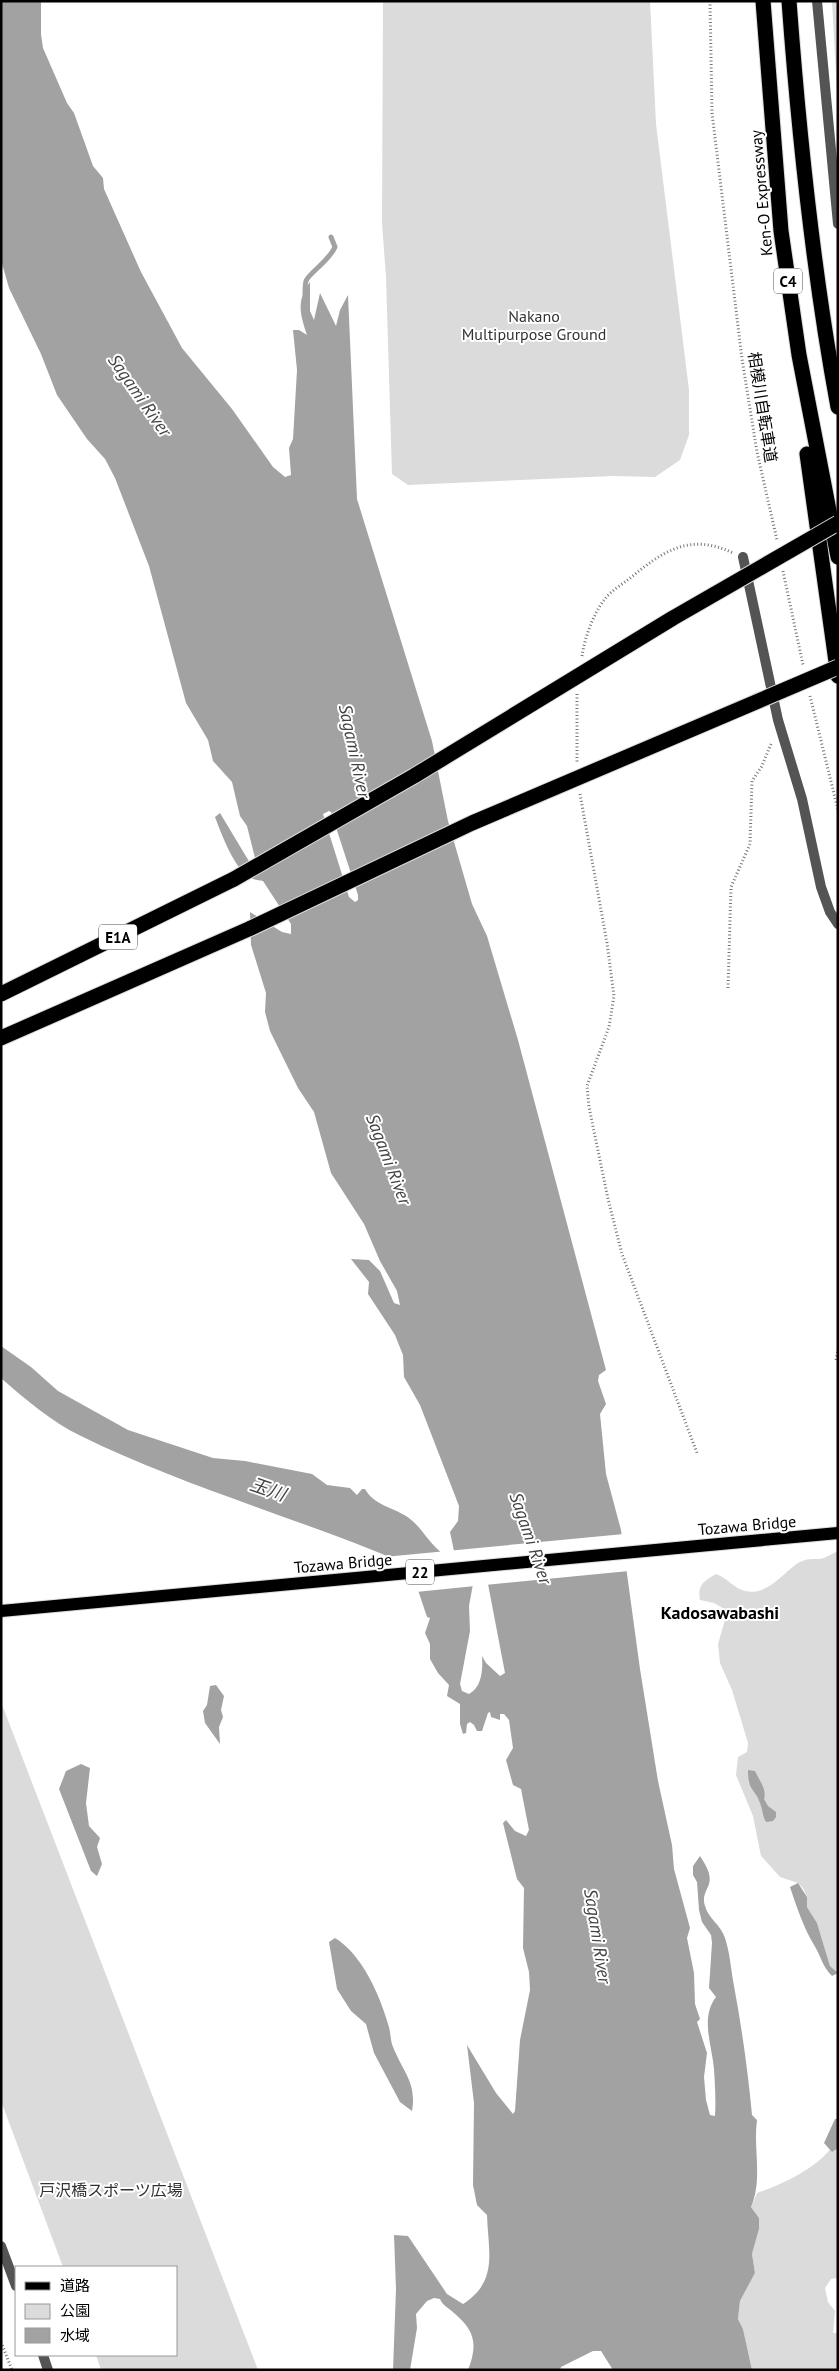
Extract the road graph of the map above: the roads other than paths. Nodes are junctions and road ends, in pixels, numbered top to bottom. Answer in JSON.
{"nodes":[{"id":1,"x":763,"y":1,"type":"edge"},
{"id":2,"x":789,"y":1,"type":"edge"},
{"id":3,"x":817,"y":1,"type":"edge"},
{"id":4,"x":838,"y":224,"type":"edge"},
{"id":5,"x":781,"y":231,"type":"junction"},
{"id":6,"x":838,"y":407,"type":"edge"},
{"id":7,"x":838,"y":523,"type":"edge"},
{"id":8,"x":743,"y":557,"type":"road end"},
{"id":9,"x":838,"y":557,"type":"edge"},
{"id":10,"x":838,"y":667,"type":"edge"},
{"id":11,"x":838,"y":676,"type":"edge"},
{"id":12,"x":838,"y":924,"type":"edge"},
{"id":13,"x":1,"y":994,"type":"edge"},
{"id":14,"x":1,"y":1038,"type":"edge"},
{"id":15,"x":838,"y":1533,"type":"edge"},
{"id":16,"x":1,"y":1612,"type":"edge"},
{"id":17,"x":1,"y":2246,"type":"edge"},
{"id":18,"x":15,"y":2283,"type":"edge"},
{"id":19,"x":43,"y":2356,"type":"edge"},
{"id":20,"x":48,"y":2370,"type":"edge"}],
"edges":[{"from":1,"to":5,"type":"highway","name":"Ken-O Expressway","number":"C4"},
{"from":2,"to":6,"type":"highway","number":"C4"},
{"from":3,"to":4,"type":"street"},
{"from":5,"to":9,"type":"highway","name":"Ken-O Expressway","number":"C4"},
{"from":5,"to":11,"type":"highway","bridge":true},
{"from":7,"to":13,"type":"highway","number":"E1A","bridge":true},
{"from":8,"to":12,"type":"street"},
{"from":10,"to":14,"type":"highway","bridge":true},
{"from":15,"to":16,"type":"main road","name":"Tozawa Bridge","number":"22"},
{"from":17,"to":18,"type":"street"},
{"from":19,"to":20,"type":"street"}]}
